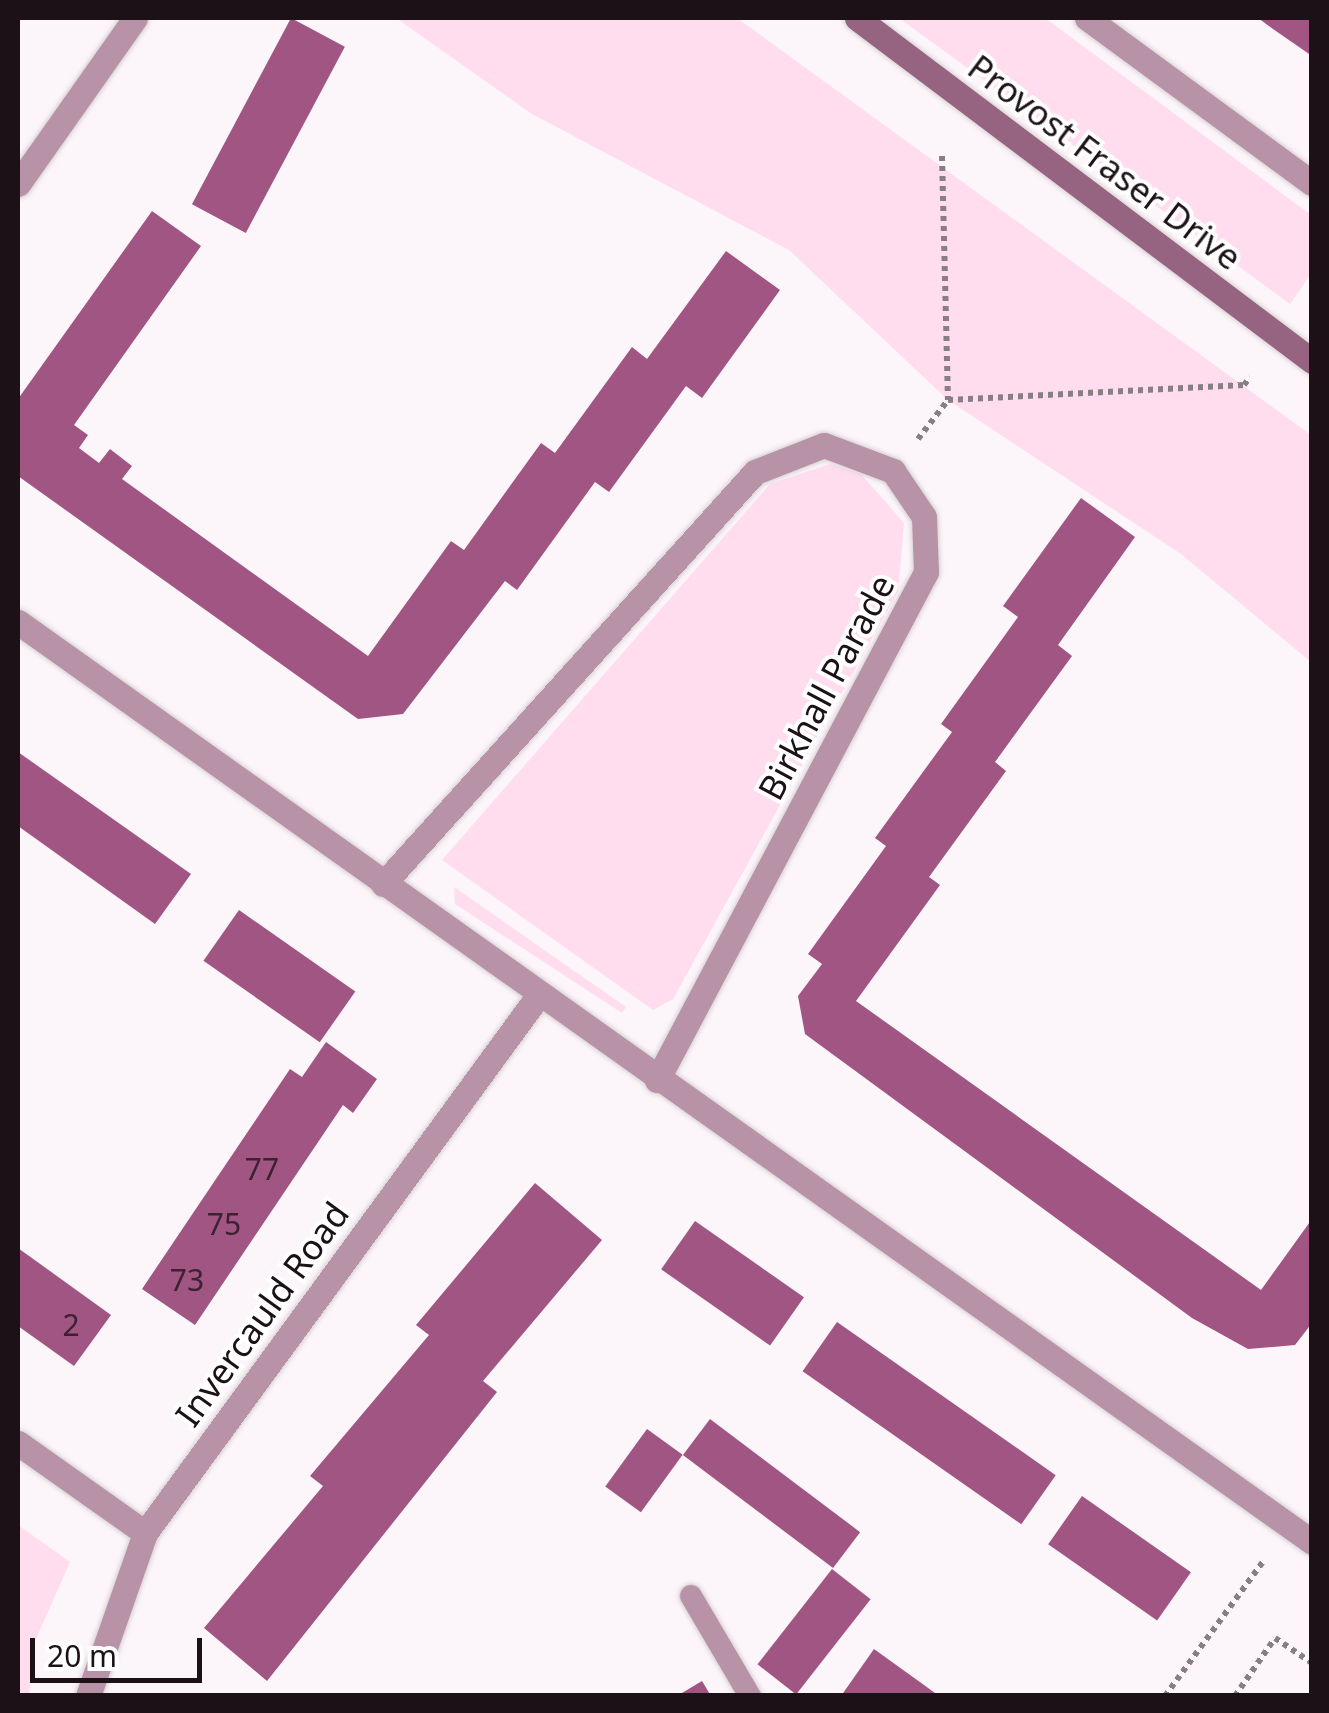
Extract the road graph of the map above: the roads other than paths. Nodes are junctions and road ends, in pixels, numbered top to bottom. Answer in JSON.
{"nodes":[{"id":1,"x":135,"y":18,"type":"edge"},
{"id":2,"x":857,"y":18,"type":"edge"},
{"id":3,"x":1087,"y":18,"type":"edge"},
{"id":4,"x":1312,"y":183,"type":"edge"},
{"id":5,"x":18,"y":184,"type":"edge"},
{"id":6,"x":1312,"y":361,"type":"edge"},
{"id":7,"x":18,"y":622,"type":"edge"},
{"id":8,"x":383,"y":884,"type":"junction"},
{"id":9,"x":538,"y":996,"type":"junction"},
{"id":10,"x":657,"y":1080,"type":"junction"},
{"id":11,"x":18,"y":1444,"type":"edge"},
{"id":12,"x":145,"y":1533,"type":"junction"},
{"id":13,"x":1309,"y":1535,"type":"edge"},
{"id":14,"x":691,"y":1596,"type":"dead end"},
{"id":15,"x":88,"y":1696,"type":"edge"},
{"id":16,"x":750,"y":1696,"type":"edge"}],
"edges":[{"from":1,"to":5,"type":"street"},
{"from":2,"to":6,"type":"street","name":"Provost Fraser Drive"},
{"from":3,"to":4,"type":"street"},
{"from":7,"to":8,"type":"street"},
{"from":8,"to":9,"type":"street"},
{"from":8,"to":10,"type":"street","name":"Birkhall Parade"},
{"from":9,"to":10,"type":"street"},
{"from":9,"to":12,"type":"street","name":"Invercauld Road"},
{"from":10,"to":13,"type":"street"},
{"from":11,"to":12,"type":"street"},
{"from":12,"to":15,"type":"street","name":"Invercauld Road"},
{"from":14,"to":16,"type":"lane"}]}
